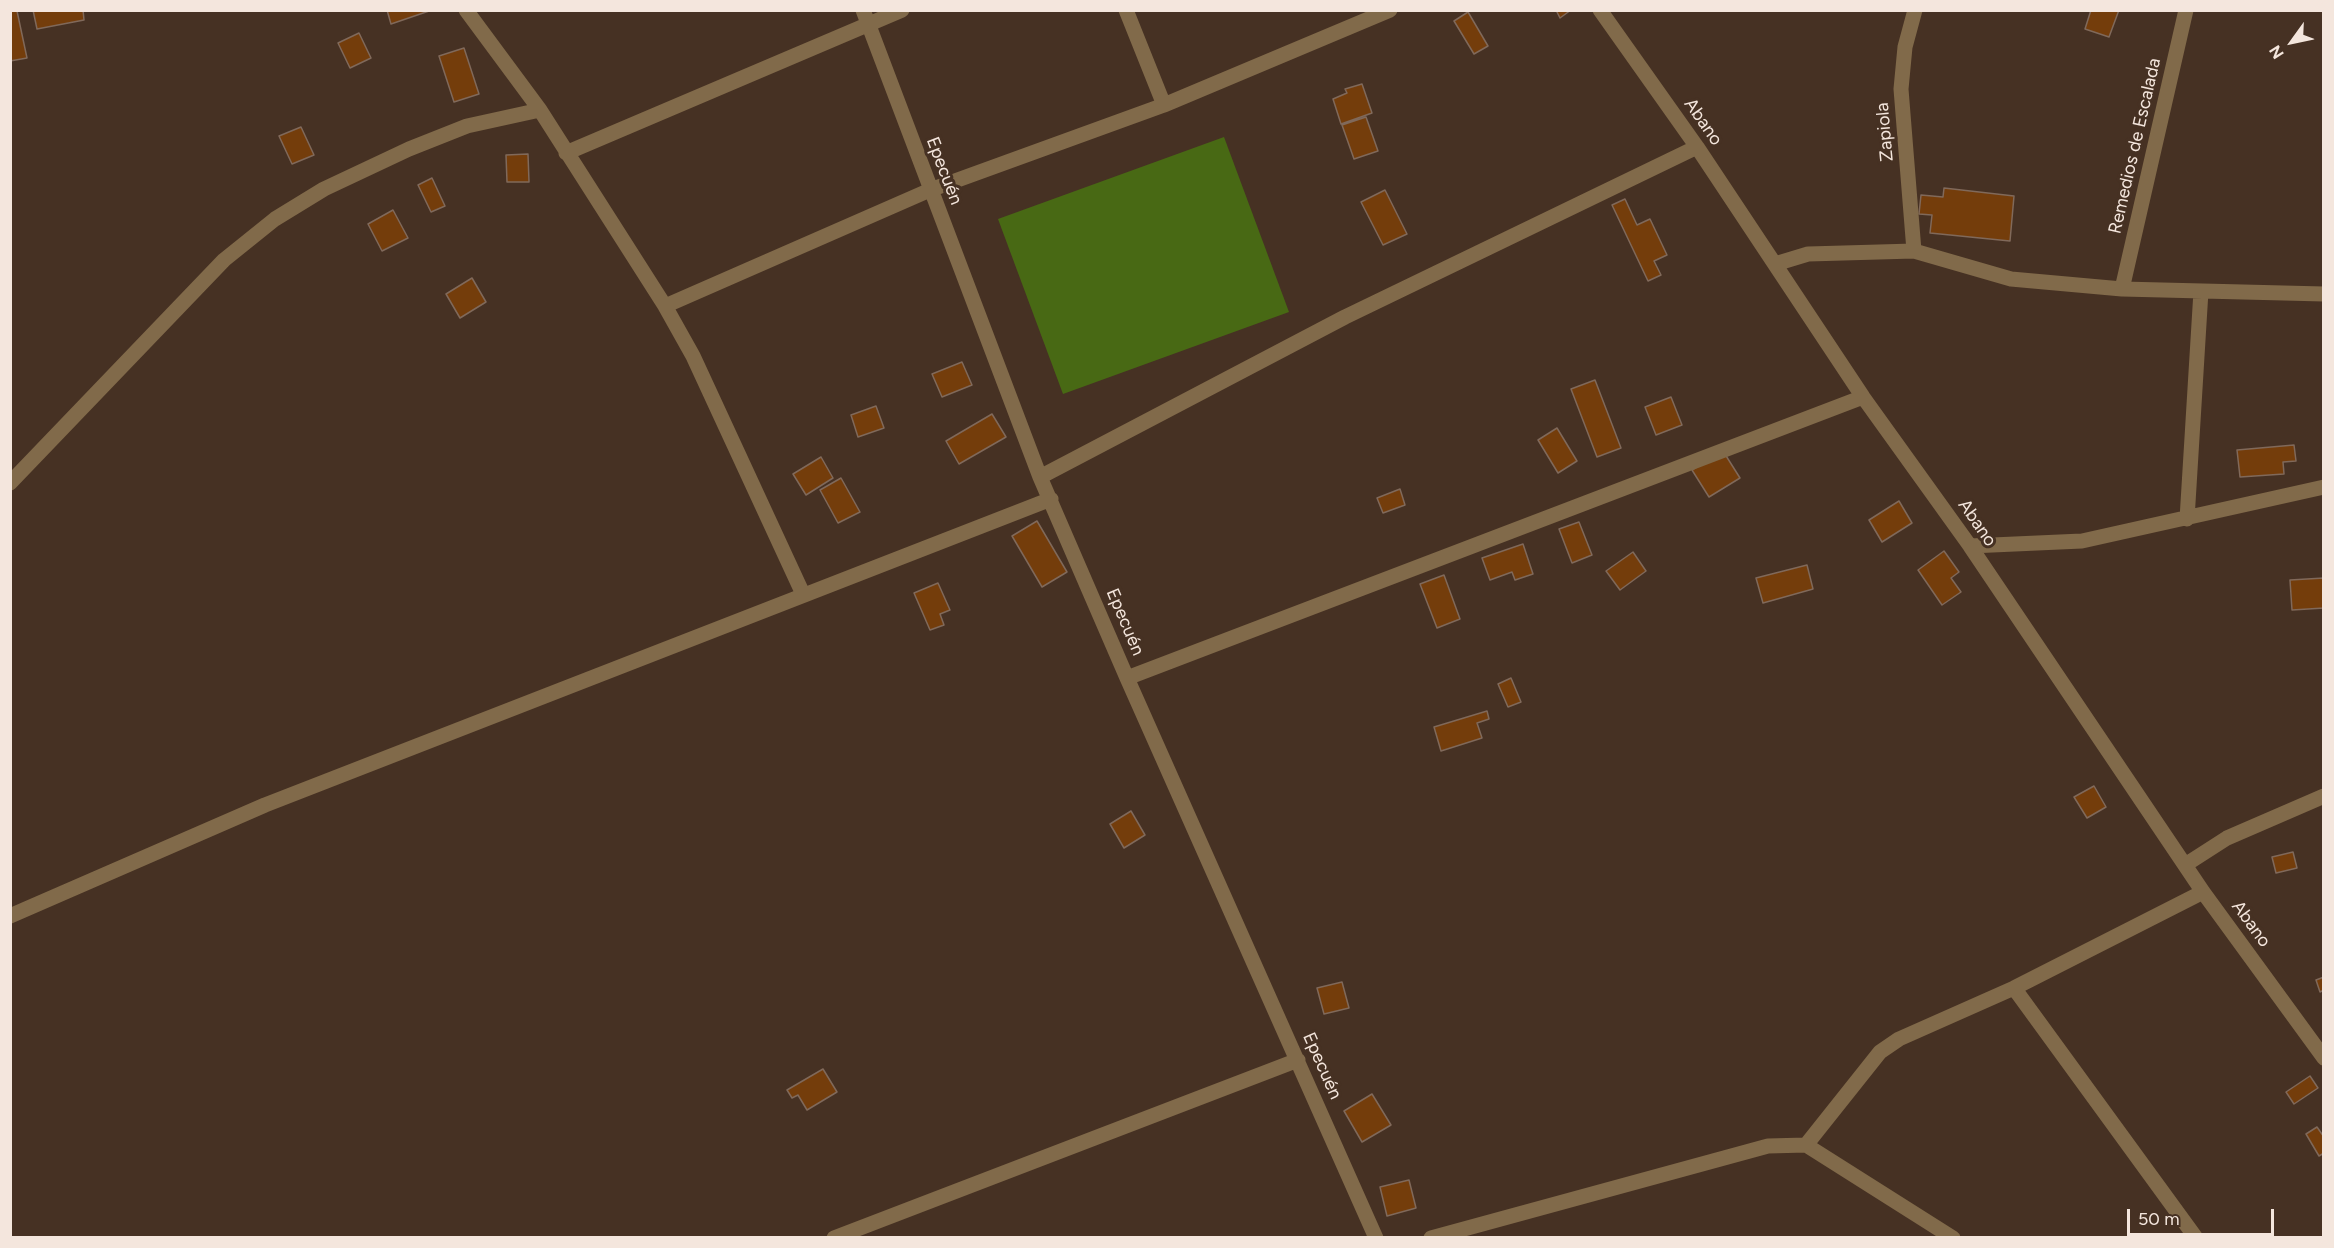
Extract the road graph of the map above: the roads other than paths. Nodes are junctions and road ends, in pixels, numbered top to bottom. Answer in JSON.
{"nodes":[{"id":1,"x":466,"y":10,"type":"edge"},
{"id":2,"x":902,"y":10,"type":"edge"},
{"id":3,"x":1126,"y":10,"type":"edge"},
{"id":4,"x":1390,"y":10,"type":"edge"},
{"id":5,"x":1599,"y":10,"type":"edge"},
{"id":6,"x":1915,"y":10,"type":"edge"},
{"id":7,"x":2186,"y":10,"type":"edge"},
{"id":8,"x":865,"y":18,"type":"edge"},
{"id":9,"x":1164,"y":105,"type":"junction"},
{"id":10,"x":540,"y":110,"type":"junction"},
{"id":11,"x":1697,"y":147,"type":"junction"},
{"id":12,"x":566,"y":153,"type":"junction"},
{"id":13,"x":930,"y":190,"type":"junction"},
{"id":14,"x":1914,"y":250,"type":"junction"},
{"id":15,"x":1775,"y":264,"type":"junction"},
{"id":16,"x":2122,"y":289,"type":"junction"},
{"id":17,"x":2201,"y":291,"type":"junction"},
{"id":18,"x":2324,"y":294,"type":"edge"},
{"id":19,"x":665,"y":306,"type":"junction"},
{"id":20,"x":1863,"y":397,"type":"junction"},
{"id":21,"x":1040,"y":477,"type":"junction"},
{"id":22,"x":10,"y":483,"type":"edge"},
{"id":23,"x":2324,"y":487,"type":"edge"},
{"id":24,"x":1051,"y":499,"type":"junction"},
{"id":25,"x":2187,"y":519,"type":"junction"},
{"id":26,"x":1970,"y":546,"type":"junction"},
{"id":27,"x":803,"y":594,"type":"junction"},
{"id":28,"x":1127,"y":678,"type":"junction"},
{"id":29,"x":2324,"y":796,"type":"edge"},
{"id":30,"x":2185,"y":865,"type":"junction"},
{"id":31,"x":2203,"y":892,"type":"junction"},
{"id":32,"x":10,"y":916,"type":"edge"},
{"id":33,"x":2014,"y":988,"type":"junction"},
{"id":34,"x":2324,"y":1058,"type":"edge"},
{"id":35,"x":1298,"y":1060,"type":"junction"},
{"id":36,"x":1806,"y":1145,"type":"junction"},
{"id":37,"x":834,"y":1238,"type":"edge"},
{"id":38,"x":1376,"y":1238,"type":"edge"},
{"id":39,"x":1431,"y":1238,"type":"edge"},
{"id":40,"x":1953,"y":1238,"type":"edge"},
{"id":41,"x":2196,"y":1238,"type":"edge"}],
"edges":[{"from":1,"to":10,"type":"street"},
{"from":2,"to":8,"type":"street"},
{"from":3,"to":9,"type":"street"},
{"from":4,"to":9,"type":"street"},
{"from":5,"to":11,"type":"street","name":"Abano"},
{"from":6,"to":14,"type":"street","name":"Zapiola"},
{"from":7,"to":16,"type":"street","name":"Remedios de Escalada"},
{"from":8,"to":12,"type":"street"},
{"from":8,"to":13,"type":"street","name":"Epecuén"},
{"from":9,"to":13,"type":"street"},
{"from":10,"to":12,"type":"street"},
{"from":10,"to":22,"type":"street"},
{"from":11,"to":15,"type":"street","name":"Abano"},
{"from":11,"to":21,"type":"street"},
{"from":12,"to":19,"type":"street"},
{"from":13,"to":19,"type":"street"},
{"from":13,"to":21,"type":"street","name":"Epecuén"},
{"from":14,"to":15,"type":"street"},
{"from":14,"to":16,"type":"street"},
{"from":15,"to":20,"type":"street","name":"Abano"},
{"from":16,"to":17,"type":"street"},
{"from":17,"to":18,"type":"street"},
{"from":17,"to":25,"type":"street"},
{"from":19,"to":27,"type":"street"},
{"from":20,"to":26,"type":"street","name":"Abano"},
{"from":20,"to":28,"type":"street"},
{"from":21,"to":24,"type":"street","name":"Epecuén"},
{"from":23,"to":25,"type":"street"},
{"from":24,"to":27,"type":"street"},
{"from":24,"to":28,"type":"street","name":"Epecuén"},
{"from":25,"to":26,"type":"street"},
{"from":26,"to":30,"type":"street","name":"Abano"},
{"from":27,"to":32,"type":"street"},
{"from":28,"to":35,"type":"street","name":"Epecuén"},
{"from":29,"to":30,"type":"street"},
{"from":30,"to":31,"type":"street","name":"Abano"},
{"from":31,"to":33,"type":"street"},
{"from":31,"to":34,"type":"street","name":"Abano"},
{"from":33,"to":36,"type":"street"},
{"from":33,"to":41,"type":"street"},
{"from":35,"to":37,"type":"street"},
{"from":35,"to":38,"type":"street","name":"Epecuén"},
{"from":36,"to":39,"type":"street"},
{"from":36,"to":40,"type":"street"}]}
